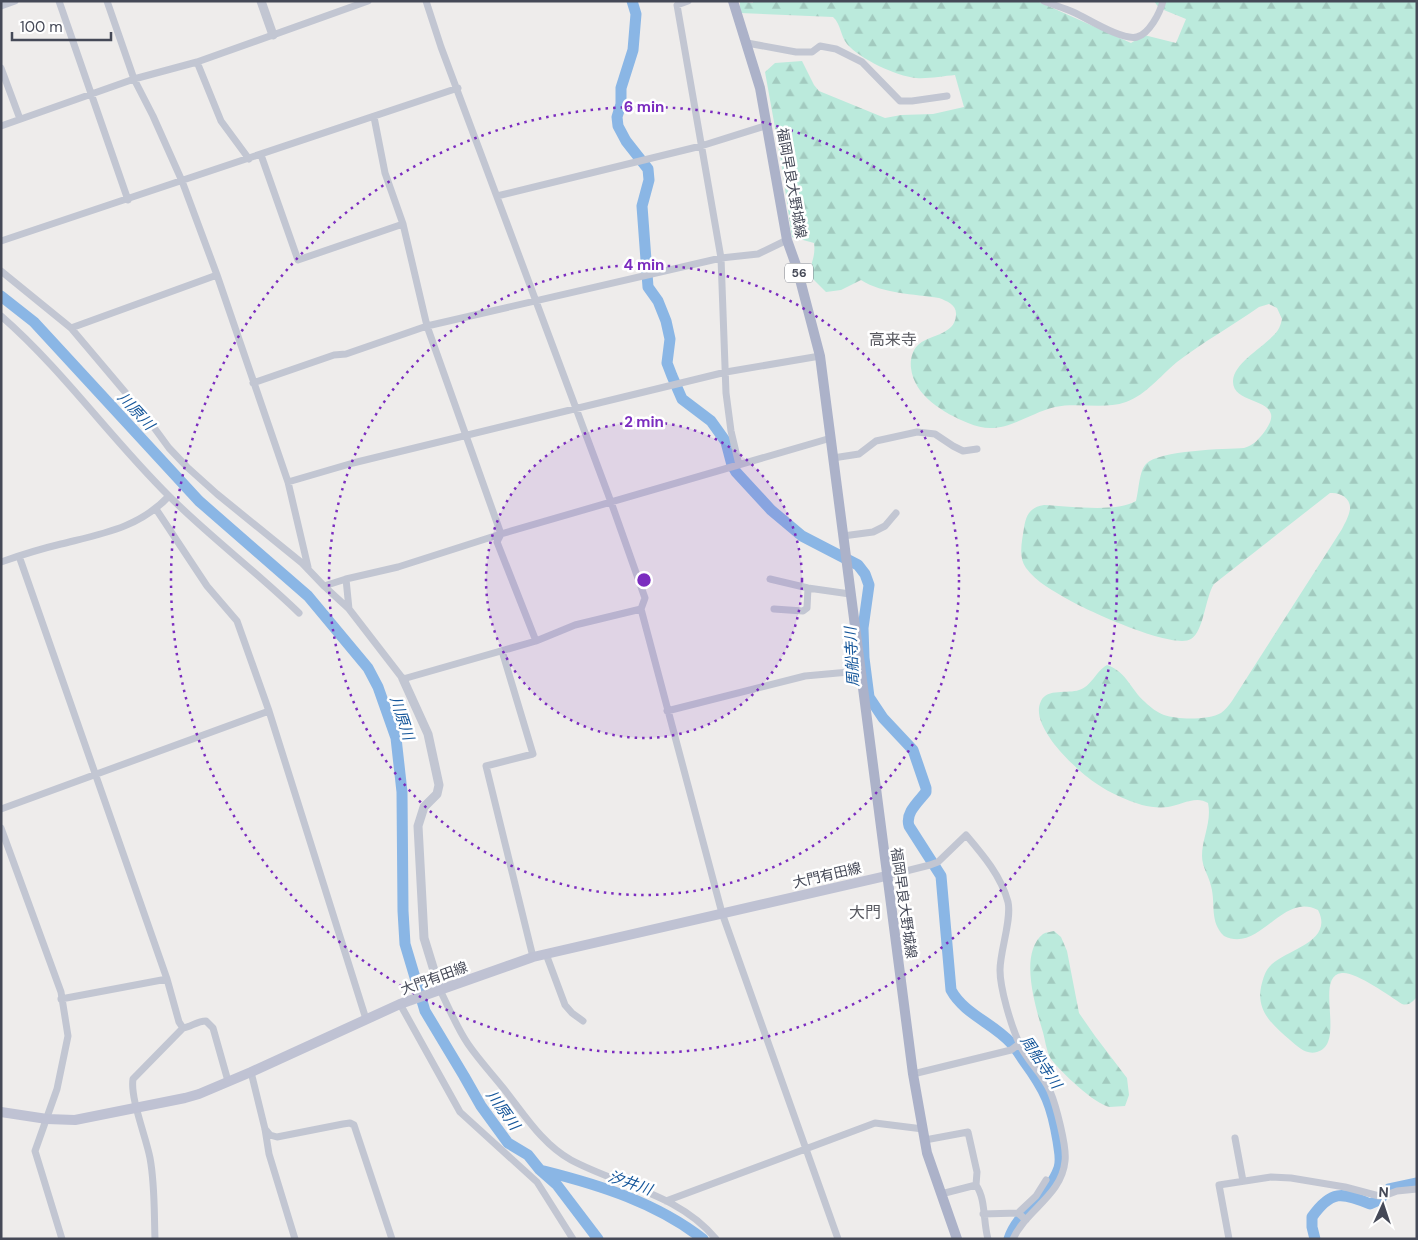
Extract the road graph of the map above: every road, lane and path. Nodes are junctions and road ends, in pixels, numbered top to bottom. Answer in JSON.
{"nodes":[{"id":1,"x":15,"y":1,"type":"edge"},
{"id":2,"x":58,"y":1,"type":"edge"},
{"id":3,"x":106,"y":1,"type":"edge"},
{"id":4,"x":261,"y":1,"type":"edge"},
{"id":5,"x":368,"y":1,"type":"edge"},
{"id":6,"x":426,"y":1,"type":"edge"},
{"id":7,"x":688,"y":1,"type":"edge"},
{"id":8,"x":732,"y":1,"type":"edge"},
{"id":9,"x":1044,"y":1,"type":"edge"},
{"id":10,"x":1164,"y":1,"type":"edge"},
{"id":11,"x":1,"y":6,"type":"edge"},
{"id":12,"x":273,"y":35,"type":"junction"},
{"id":13,"x":747,"y":43,"type":"junction"},
{"id":14,"x":197,"y":62,"type":"junction"},
{"id":15,"x":1,"y":68,"type":"edge"},
{"id":16,"x":134,"y":79,"type":"junction"},
{"id":17,"x":458,"y":88,"type":"junction"},
{"id":18,"x":92,"y":94,"type":"junction"},
{"id":19,"x":948,"y":96,"type":"dead end"},
{"id":20,"x":374,"y":117,"type":"junction"},
{"id":21,"x":20,"y":120,"type":"junction"},
{"id":22,"x":768,"y":125,"type":"junction"},
{"id":23,"x":1,"y":126,"type":"edge"},
{"id":24,"x":701,"y":146,"type":"junction"},
{"id":25,"x":261,"y":155,"type":"junction"},
{"id":26,"x":249,"y":159,"type":"junction"},
{"id":27,"x":182,"y":181,"type":"junction"},
{"id":28,"x":497,"y":196,"type":"junction"},
{"id":29,"x":128,"y":200,"type":"junction"},
{"id":30,"x":403,"y":224,"type":"junction"},
{"id":31,"x":787,"y":240,"type":"junction"},
{"id":32,"x":1,"y":241,"type":"edge"},
{"id":33,"x":721,"y":258,"type":"junction"},
{"id":34,"x":1,"y":272,"type":"edge"},
{"id":35,"x":217,"y":275,"type":"junction"},
{"id":36,"x":536,"y":301,"type":"junction"},
{"id":37,"x":1,"y":316,"type":"edge"},
{"id":38,"x":427,"y":326,"type":"junction"},
{"id":39,"x":71,"y":328,"type":"junction"},
{"id":40,"x":820,"y":356,"type":"junction"},
{"id":41,"x":726,"y":372,"type":"junction"},
{"id":42,"x":253,"y":383,"type":"junction"},
{"id":43,"x":576,"y":408,"type":"junction"},
{"id":44,"x":466,"y":436,"type":"junction"},
{"id":45,"x":830,"y":438,"type":"junction"},
{"id":46,"x":977,"y":449,"type":"dead end"},
{"id":47,"x":833,"y":458,"type":"junction"},
{"id":48,"x":739,"y":465,"type":"junction"},
{"id":49,"x":288,"y":482,"type":"junction"},
{"id":50,"x":169,"y":496,"type":"junction"},
{"id":51,"x":611,"y":502,"type":"junction"},
{"id":52,"x":156,"y":509,"type":"junction"},
{"id":53,"x":896,"y":513,"type":"dead end"},
{"id":54,"x":501,"y":534,"type":"junction"},
{"id":55,"x":843,"y":536,"type":"junction"},
{"id":56,"x":19,"y":556,"type":"junction"},
{"id":57,"x":1,"y":562,"type":"edge"},
{"id":58,"x":308,"y":570,"type":"junction"},
{"id":59,"x":346,"y":579,"type":"junction"},
{"id":60,"x":770,"y":579,"type":"dead end"},
{"id":61,"x":324,"y":586,"type":"junction"},
{"id":62,"x":808,"y":588,"type":"junction"},
{"id":63,"x":850,"y":594,"type":"junction"},
{"id":64,"x":349,"y":609,"type":"junction"},
{"id":65,"x":641,"y":609,"type":"junction"},
{"id":66,"x":774,"y":609,"type":"dead end"},
{"id":67,"x":299,"y":612,"type":"dead end"},
{"id":68,"x":536,"y":642,"type":"junction"},
{"id":69,"x":502,"y":651,"type":"junction"},
{"id":70,"x":860,"y":671,"type":"junction"},
{"id":71,"x":403,"y":679,"type":"junction"},
{"id":72,"x":268,"y":711,"type":"junction"},
{"id":73,"x":667,"y":711,"type":"junction"},
{"id":74,"x":96,"y":774,"type":"junction"},
{"id":75,"x":1,"y":809,"type":"edge"},
{"id":76,"x":1,"y":828,"type":"edge"},
{"id":77,"x":886,"y":876,"type":"junction"},
{"id":78,"x":722,"y":913,"type":"junction"},
{"id":79,"x":546,"y":954,"type":"junction"},
{"id":80,"x":533,"y":957,"type":"junction"},
{"id":81,"x":167,"y":979,"type":"junction"},
{"id":82,"x":436,"y":992,"type":"junction"},
{"id":83,"x":61,"y":998,"type":"junction"},
{"id":84,"x":405,"y":1003,"type":"junction"},
{"id":85,"x":366,"y":1019,"type":"junction"},
{"id":86,"x":583,"y":1021,"type":"dead end"},
{"id":87,"x":183,"y":1028,"type":"junction"},
{"id":88,"x":1019,"y":1044,"type":"junction"},
{"id":89,"x":251,"y":1072,"type":"junction"},
{"id":90,"x":913,"y":1074,"type":"junction"},
{"id":91,"x":228,"y":1081,"type":"junction"},
{"id":92,"x":137,"y":1107,"type":"junction"},
{"id":93,"x":1,"y":1112,"type":"edge"},
{"id":94,"x":47,"y":1119,"type":"junction"},
{"id":95,"x":265,"y":1129,"type":"junction"},
{"id":96,"x":923,"y":1129,"type":"junction"},
{"id":97,"x":1235,"y":1138,"type":"dead end"},
{"id":98,"x":925,"y":1140,"type":"junction"},
{"id":99,"x":805,"y":1148,"type":"junction"},
{"id":100,"x":1046,"y":1180,"type":"dead end"},
{"id":101,"x":1243,"y":1181,"type":"junction"},
{"id":102,"x":976,"y":1185,"type":"junction"},
{"id":103,"x":1417,"y":1188,"type":"edge"},
{"id":104,"x":941,"y":1194,"type":"junction"},
{"id":105,"x":666,"y":1201,"type":"junction"},
{"id":106,"x":983,"y":1214,"type":"junction"},
{"id":107,"x":1022,"y":1217,"type":"junction"},
{"id":108,"x":62,"y":1239,"type":"edge"},
{"id":109,"x":155,"y":1239,"type":"edge"},
{"id":110,"x":295,"y":1239,"type":"edge"},
{"id":111,"x":392,"y":1239,"type":"edge"},
{"id":112,"x":573,"y":1239,"type":"edge"},
{"id":113,"x":716,"y":1239,"type":"edge"},
{"id":114,"x":838,"y":1239,"type":"edge"},
{"id":115,"x":957,"y":1239,"type":"edge"},
{"id":116,"x":988,"y":1239,"type":"edge"},
{"id":117,"x":1013,"y":1239,"type":"edge"},
{"id":118,"x":1228,"y":1239,"type":"edge"}],
"edges":[{"from":1,"to":11,"type":"street"},
{"from":2,"to":18,"type":"street"},
{"from":3,"to":16,"type":"street"},
{"from":4,"to":12,"type":"street"},
{"from":5,"to":12,"type":"street"},
{"from":6,"to":17,"type":"street"},
{"from":7,"to":24,"type":"street"},
{"from":8,"to":13,"type":"main road","name":"福岡早良大野城線","number":"56"},
{"from":9,"to":10,"type":"street"},
{"from":12,"to":14,"type":"street"},
{"from":13,"to":19,"type":"street"},
{"from":13,"to":22,"type":"main road","name":"福岡早良大野城線","number":"56"},
{"from":14,"to":16,"type":"street"},
{"from":14,"to":26,"type":"street"},
{"from":15,"to":21,"type":"street"},
{"from":16,"to":18,"type":"street"},
{"from":16,"to":27,"type":"street"},
{"from":17,"to":20,"type":"street"},
{"from":17,"to":28,"type":"street"},
{"from":18,"to":21,"type":"street"},
{"from":18,"to":29,"type":"street"},
{"from":20,"to":25,"type":"street"},
{"from":20,"to":30,"type":"street"},
{"from":21,"to":23,"type":"street"},
{"from":22,"to":24,"type":"street"},
{"from":22,"to":31,"type":"main road","name":"福岡早良大野城線","number":"56"},
{"from":24,"to":28,"type":"street"},
{"from":24,"to":33,"type":"street"},
{"from":25,"to":26,"type":"street"},
{"from":25,"to":30,"type":"street"},
{"from":26,"to":27,"type":"street"},
{"from":27,"to":29,"type":"street"},
{"from":27,"to":35,"type":"street"},
{"from":28,"to":36,"type":"street"},
{"from":29,"to":32,"type":"street"},
{"from":30,"to":38,"type":"street"},
{"from":31,"to":33,"type":"street"},
{"from":31,"to":40,"type":"main road","name":"福岡早良大野城線","number":"56"},
{"from":33,"to":36,"type":"street"},
{"from":33,"to":41,"type":"street"},
{"from":34,"to":39,"type":"street"},
{"from":35,"to":39,"type":"street"},
{"from":35,"to":42,"type":"street"},
{"from":36,"to":38,"type":"street"},
{"from":36,"to":43,"type":"street"},
{"from":37,"to":50,"type":"street"},
{"from":38,"to":42,"type":"street"},
{"from":38,"to":44,"type":"street"},
{"from":39,"to":58,"type":"street"},
{"from":40,"to":41,"type":"street"},
{"from":40,"to":45,"type":"main road","name":"福岡早良大野城線","number":"56"},
{"from":41,"to":43,"type":"street"},
{"from":41,"to":48,"type":"street"},
{"from":42,"to":49,"type":"street"},
{"from":43,"to":44,"type":"street"},
{"from":43,"to":51,"type":"street"},
{"from":44,"to":49,"type":"street"},
{"from":44,"to":54,"type":"street"},
{"from":45,"to":47,"type":"main road","name":"福岡早良大野城線","number":"56"},
{"from":45,"to":48,"type":"street"},
{"from":46,"to":47,"type":"street"},
{"from":47,"to":55,"type":"main road","name":"福岡早良大野城線","number":"56"},
{"from":48,"to":51,"type":"street"},
{"from":49,"to":58,"type":"street"},
{"from":50,"to":52,"type":"street"},
{"from":50,"to":67,"type":"street"},
{"from":51,"to":54,"type":"street"},
{"from":51,"to":65,"type":"street"},
{"from":52,"to":56,"type":"street"},
{"from":52,"to":72,"type":"street"},
{"from":53,"to":55,"type":"street"},
{"from":54,"to":59,"type":"street"},
{"from":54,"to":68,"type":"street"},
{"from":55,"to":63,"type":"main road","name":"福岡早良大野城線","number":"56"},
{"from":56,"to":57,"type":"street"},
{"from":56,"to":74,"type":"street"},
{"from":58,"to":61,"type":"street"},
{"from":59,"to":61,"type":"street"},
{"from":59,"to":64,"type":"street"},
{"from":60,"to":62,"type":"street"},
{"from":61,"to":64,"type":"street"},
{"from":62,"to":63,"type":"street"},
{"from":62,"to":66,"type":"street"},
{"from":63,"to":70,"type":"main road","name":"福岡早良大野城線","number":"56"},
{"from":64,"to":71,"type":"street"},
{"from":65,"to":68,"type":"street"},
{"from":65,"to":73,"type":"street"},
{"from":68,"to":69,"type":"street"},
{"from":69,"to":71,"type":"street"},
{"from":69,"to":80,"type":"street"},
{"from":70,"to":73,"type":"street"},
{"from":70,"to":77,"type":"main road","name":"福岡早良大野城線","number":"56"},
{"from":71,"to":82,"type":"street"},
{"from":72,"to":74,"type":"street"},
{"from":72,"to":85,"type":"street"},
{"from":73,"to":78,"type":"street"},
{"from":74,"to":75,"type":"street"},
{"from":74,"to":81,"type":"street"},
{"from":76,"to":83,"type":"street"},
{"from":77,"to":78,"type":"main road","name":"大門有田線"},
{"from":77,"to":88,"type":"street"},
{"from":77,"to":90,"type":"main road","name":"福岡早良大野城線","number":"56"},
{"from":78,"to":79,"type":"main road","name":"大門有田線"},
{"from":78,"to":99,"type":"street"},
{"from":79,"to":80,"type":"main road","name":"大門有田線"},
{"from":79,"to":86,"type":"street"},
{"from":80,"to":82,"type":"main road","name":"大門有田線"},
{"from":81,"to":83,"type":"street"},
{"from":81,"to":87,"type":"street"},
{"from":82,"to":84,"type":"main road","name":"大門有田線"},
{"from":82,"to":105,"type":"street"},
{"from":83,"to":94,"type":"street"},
{"from":84,"to":85,"type":"main road","name":"大門有田線"},
{"from":84,"to":112,"type":"street"},
{"from":85,"to":89,"type":"main road","name":"大門有田線"},
{"from":87,"to":91,"type":"street"},
{"from":87,"to":92,"type":"street"},
{"from":88,"to":90,"type":"street"},
{"from":88,"to":107,"type":"street"},
{"from":89,"to":91,"type":"main road","name":"大門有田線"},
{"from":89,"to":95,"type":"street"},
{"from":90,"to":96,"type":"main road","name":"福岡早良大野城線","number":"56"},
{"from":91,"to":92,"type":"main road","name":"大門有田線"},
{"from":92,"to":94,"type":"main road","name":"大門有田線"},
{"from":92,"to":109,"type":"street"},
{"from":93,"to":94,"type":"main road","name":"大門有田線"},
{"from":94,"to":108,"type":"street"},
{"from":95,"to":110,"type":"street"},
{"from":95,"to":111,"type":"street"},
{"from":96,"to":98,"type":"main road","name":"福岡早良大野城線","number":"56"},
{"from":96,"to":99,"type":"street"},
{"from":97,"to":101,"type":"street"},
{"from":98,"to":102,"type":"street"},
{"from":98,"to":104,"type":"main road","name":"福岡早良大野城線","number":"56"},
{"from":99,"to":105,"type":"street"},
{"from":99,"to":114,"type":"street"},
{"from":100,"to":107,"type":"street"},
{"from":101,"to":103,"type":"street"},
{"from":101,"to":118,"type":"street"},
{"from":102,"to":104,"type":"street"},
{"from":102,"to":106,"type":"street"},
{"from":104,"to":115,"type":"main road","name":"福岡早良大野城線","number":"56"},
{"from":105,"to":113,"type":"street"},
{"from":106,"to":107,"type":"street"},
{"from":106,"to":116,"type":"street"},
{"from":107,"to":117,"type":"street"}]}
